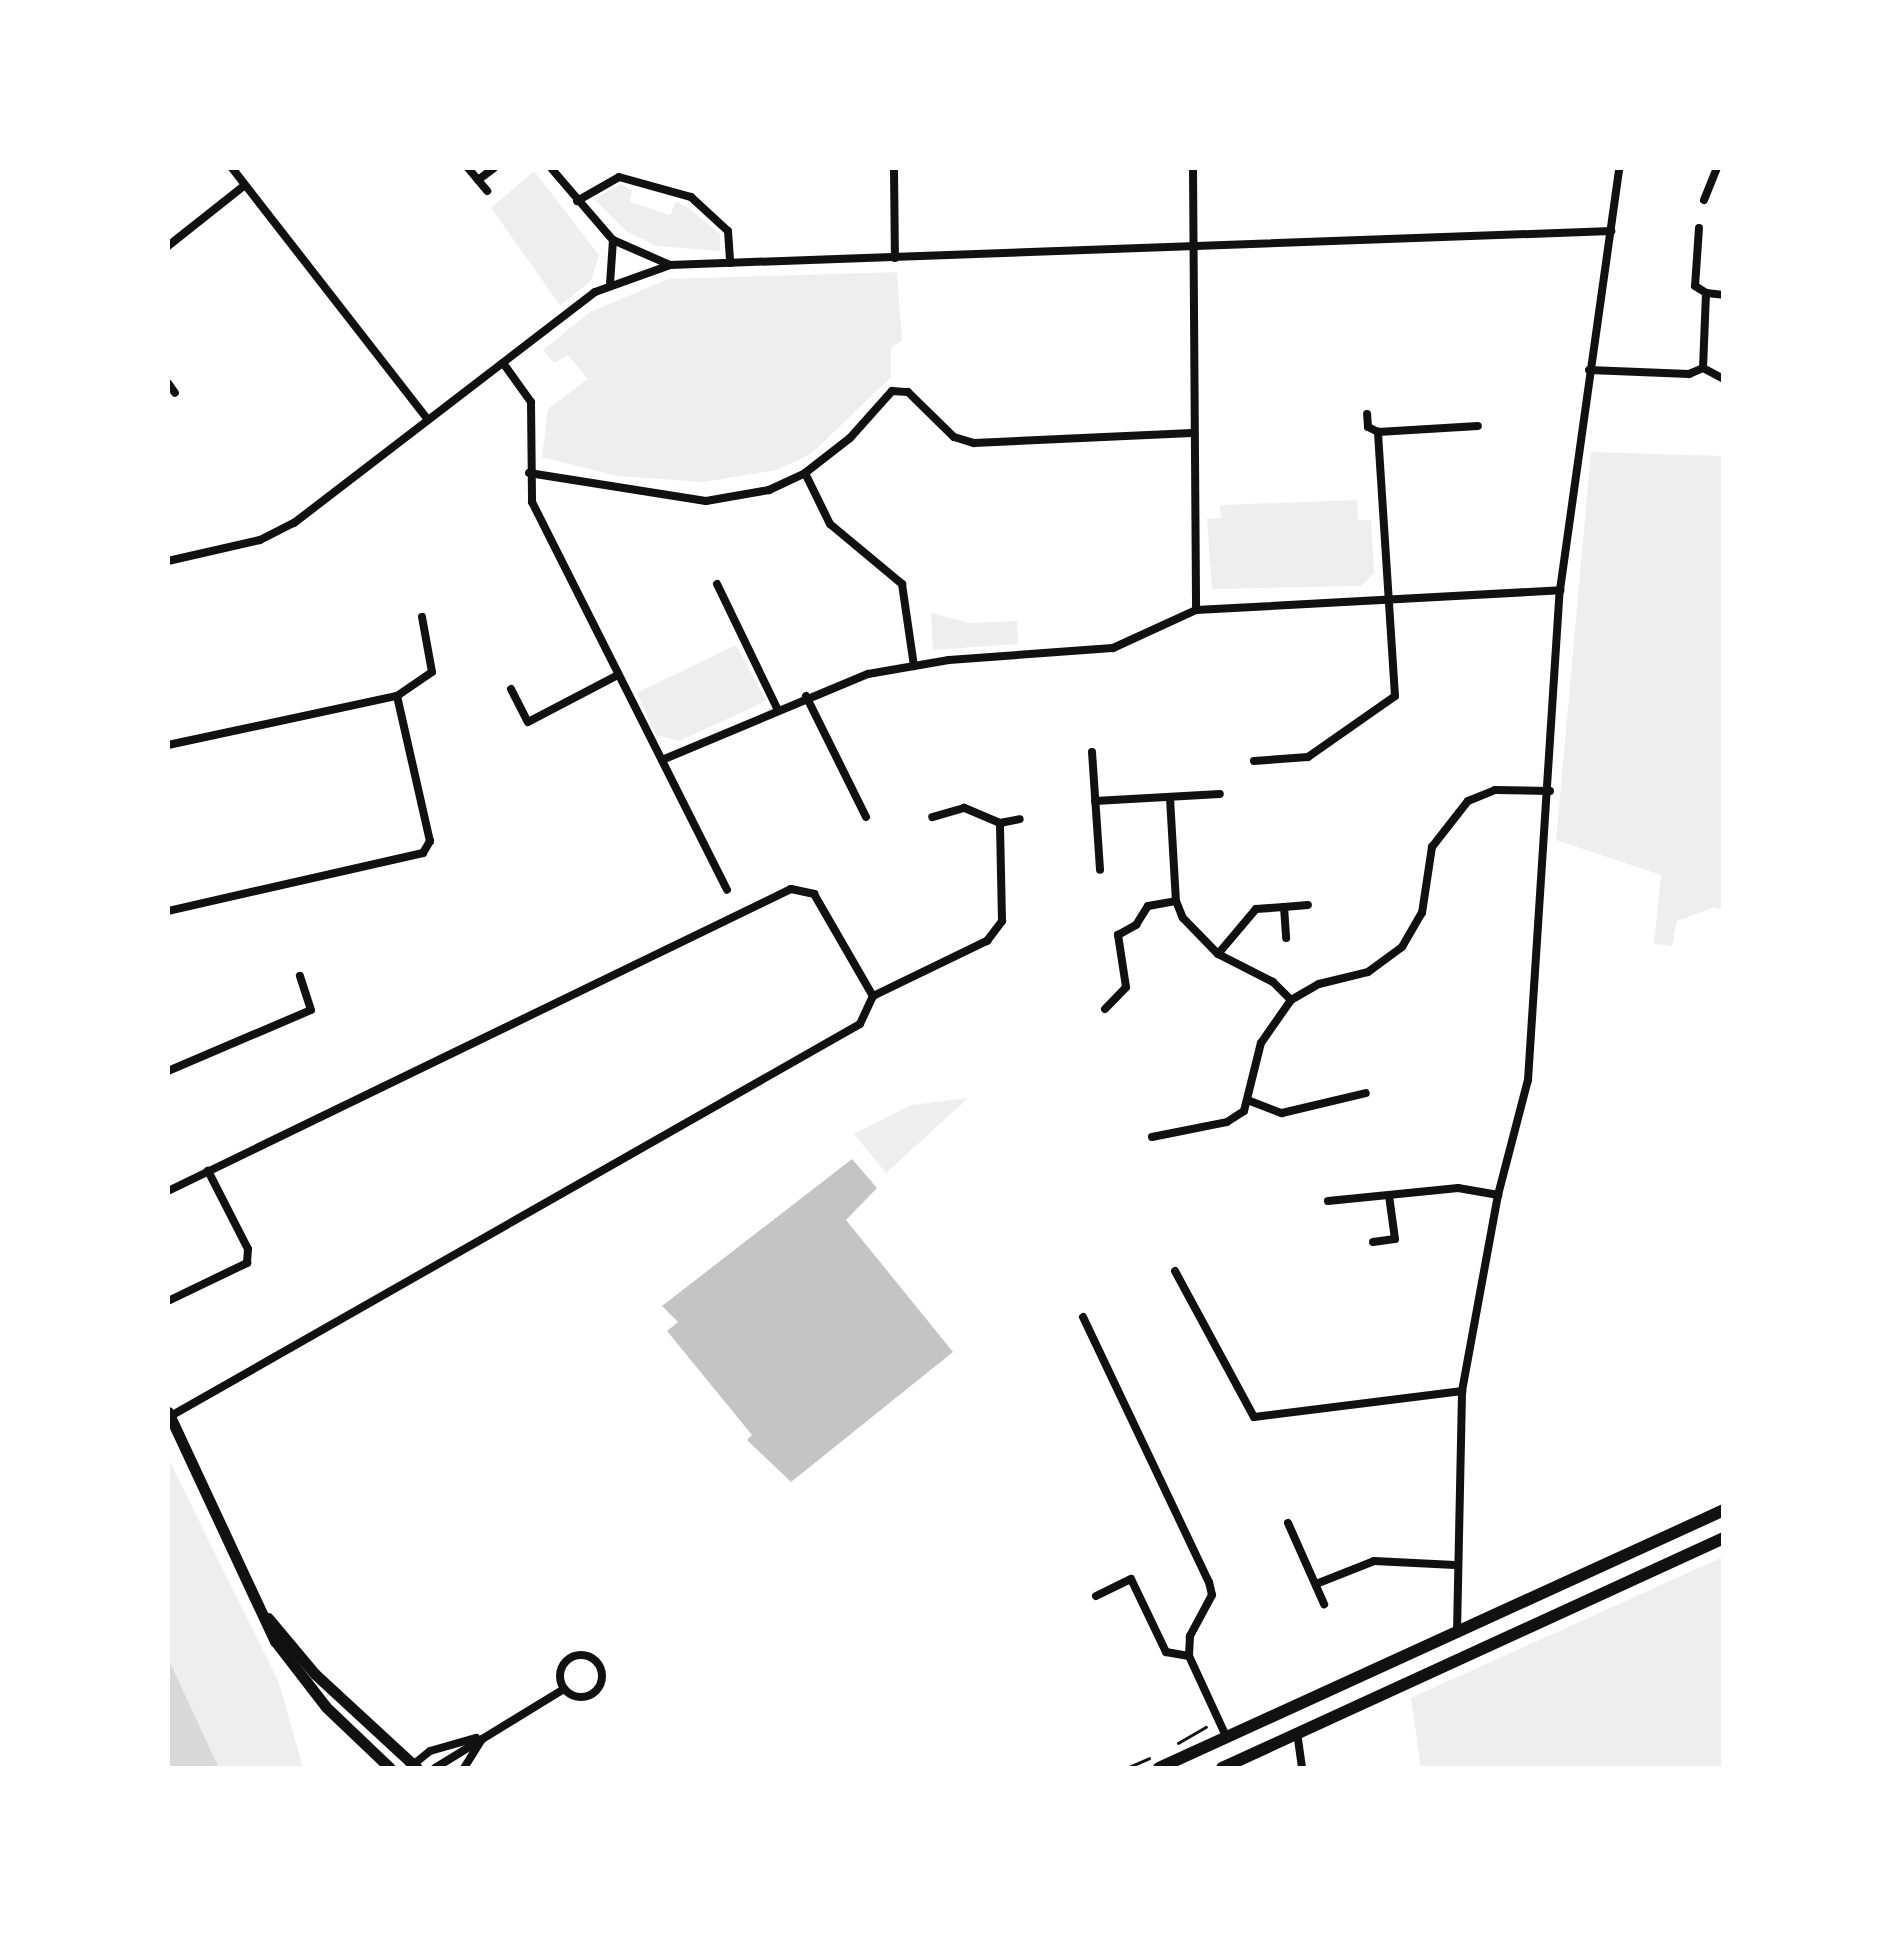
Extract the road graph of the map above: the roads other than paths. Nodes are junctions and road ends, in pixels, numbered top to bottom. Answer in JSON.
{"nodes":[{"id":1,"x":232,"y":168,"type":"edge"},
{"id":2,"x":468,"y":168,"type":"edge"},
{"id":3,"x":494,"y":168,"type":"edge"},
{"id":4,"x":551,"y":168,"type":"edge"},
{"id":5,"x":894,"y":168,"type":"edge"},
{"id":6,"x":1192,"y":168,"type":"edge"},
{"id":7,"x":1619,"y":168,"type":"edge"},
{"id":8,"x":1718,"y":168,"type":"edge"},
{"id":9,"x":478,"y":180,"type":"junction"},
{"id":10,"x":245,"y":185,"type":"junction"},
{"id":11,"x":488,"y":191,"type":"dead end"},
{"id":12,"x":1704,"y":200,"type":"dead end"},
{"id":13,"x":577,"y":201,"type":"junction"},
{"id":14,"x":1699,"y":228,"type":"dead end"},
{"id":15,"x":1611,"y":231,"type":"junction"},
{"id":16,"x":613,"y":240,"type":"junction"},
{"id":17,"x":168,"y":246,"type":"edge"},
{"id":18,"x":1192,"y":248,"type":"junction"},
{"id":19,"x":895,"y":258,"type":"junction"},
{"id":20,"x":730,"y":263,"type":"junction"},
{"id":21,"x":670,"y":265,"type":"junction"},
{"id":22,"x":610,"y":284,"type":"junction"},
{"id":23,"x":1706,"y":293,"type":"junction"},
{"id":24,"x":1724,"y":295,"type":"edge"},
{"id":25,"x":503,"y":363,"type":"junction"},
{"id":26,"x":1703,"y":368,"type":"junction"},
{"id":27,"x":1589,"y":370,"type":"junction"},
{"id":28,"x":1724,"y":378,"type":"edge"},
{"id":29,"x":168,"y":383,"type":"edge"},
{"id":30,"x":175,"y":393,"type":"dead end"},
{"id":31,"x":1368,"y":414,"type":"dead end"},
{"id":32,"x":426,"y":418,"type":"junction"},
{"id":33,"x":1478,"y":426,"type":"dead end"},
{"id":34,"x":1378,"y":432,"type":"junction"},
{"id":35,"x":1192,"y":433,"type":"junction"},
{"id":36,"x":529,"y":473,"type":"junction"},
{"id":37,"x":806,"y":473,"type":"junction"},
{"id":38,"x":168,"y":561,"type":"edge"},
{"id":39,"x":717,"y":584,"type":"dead end"},
{"id":40,"x":1560,"y":590,"type":"junction"},
{"id":41,"x":1386,"y":598,"type":"junction"},
{"id":42,"x":1196,"y":610,"type":"junction"},
{"id":43,"x":422,"y":617,"type":"dead end"},
{"id":44,"x":914,"y":666,"type":"junction"},
{"id":45,"x":618,"y":675,"type":"junction"},
{"id":46,"x":510,"y":689,"type":"dead end"},
{"id":47,"x":397,"y":696,"type":"junction"},
{"id":48,"x":806,"y":696,"type":"junction"},
{"id":49,"x":777,"y":708,"type":"junction"},
{"id":50,"x":168,"y":745,"type":"edge"},
{"id":51,"x":1092,"y":752,"type":"dead end"},
{"id":52,"x":662,"y":760,"type":"junction"},
{"id":53,"x":1254,"y":760,"type":"dead end"},
{"id":54,"x":1550,"y":791,"type":"junction"},
{"id":55,"x":1220,"y":794,"type":"dead end"},
{"id":56,"x":1170,"y":798,"type":"junction"},
{"id":57,"x":1095,"y":801,"type":"junction"},
{"id":58,"x":932,"y":817,"type":"dead end"},
{"id":59,"x":866,"y":818,"type":"dead end"},
{"id":60,"x":1020,"y":819,"type":"dead end"},
{"id":61,"x":1000,"y":822,"type":"junction"},
{"id":62,"x":1100,"y":870,"type":"dead end"},
{"id":63,"x":727,"y":890,"type":"dead end"},
{"id":64,"x":1176,"y":900,"type":"junction"},
{"id":65,"x":1308,"y":905,"type":"dead end"},
{"id":66,"x":1284,"y":907,"type":"junction"},
{"id":67,"x":168,"y":910,"type":"edge"},
{"id":68,"x":1286,"y":938,"type":"dead end"},
{"id":69,"x":1218,"y":954,"type":"junction"},
{"id":70,"x":300,"y":976,"type":"dead end"},
{"id":71,"x":873,"y":996,"type":"junction"},
{"id":72,"x":1291,"y":1000,"type":"junction"},
{"id":73,"x":1105,"y":1010,"type":"dead end"},
{"id":74,"x":168,"y":1071,"type":"edge"},
{"id":75,"x":1366,"y":1093,"type":"dead end"},
{"id":76,"x":1250,"y":1101,"type":"junction"},
{"id":77,"x":1152,"y":1137,"type":"dead end"},
{"id":78,"x":208,"y":1171,"type":"junction"},
{"id":79,"x":168,"y":1191,"type":"edge"},
{"id":80,"x":1498,"y":1195,"type":"junction"},
{"id":81,"x":1389,"y":1196,"type":"junction"},
{"id":82,"x":1328,"y":1200,"type":"dead end"},
{"id":83,"x":1372,"y":1242,"type":"dead end"},
{"id":84,"x":1174,"y":1271,"type":"dead end"},
{"id":85,"x":168,"y":1301,"type":"edge"},
{"id":86,"x":1083,"y":1317,"type":"dead end"},
{"id":87,"x":1462,"y":1391,"type":"junction"},
{"id":88,"x":168,"y":1415,"type":"edge"},
{"id":89,"x":1724,"y":1510,"type":"edge"},
{"id":90,"x":1288,"y":1524,"type":"dead end"},
{"id":91,"x":1724,"y":1538,"type":"edge"},
{"id":92,"x":1455,"y":1565,"type":"junction"},
{"id":93,"x":1316,"y":1584,"type":"junction"},
{"id":94,"x":1096,"y":1596,"type":"dead end"},
{"id":95,"x":1324,"y":1604,"type":"dead end"},
{"id":96,"x":265,"y":1615,"type":"junction"},
{"id":97,"x":1458,"y":1632,"type":"junction"},
{"id":98,"x":1188,"y":1656,"type":"junction"},
{"id":99,"x":564,"y":1689,"type":"junction"},
{"id":100,"x":1297,"y":1732,"type":"junction"},
{"id":101,"x":484,"y":1735,"type":"junction"},
{"id":102,"x":1226,"y":1736,"type":"junction"},
{"id":103,"x":413,"y":1767,"type":"edge"},
{"id":104,"x":390,"y":1768,"type":"edge"},
{"id":105,"x":435,"y":1768,"type":"edge"},
{"id":106,"x":464,"y":1768,"type":"edge"},
{"id":107,"x":1159,"y":1768,"type":"edge"},
{"id":108,"x":1222,"y":1768,"type":"edge"},
{"id":109,"x":1302,"y":1768,"type":"edge"}],
"edges":[{"from":1,"to":10,"type":"street"},
{"from":2,"to":9,"type":"street"},
{"from":3,"to":9,"type":"street"},
{"from":4,"to":13,"type":"street"},
{"from":5,"to":19,"type":"street"},
{"from":6,"to":18,"type":"street"},
{"from":7,"to":15,"type":"street"},
{"from":8,"to":12,"type":"street"},
{"from":9,"to":11,"type":"street"},
{"from":10,"to":17,"type":"street"},
{"from":10,"to":32,"type":"street"},
{"from":13,"to":16,"type":"street"},
{"from":13,"to":20,"type":"street"},
{"from":14,"to":23,"type":"street"},
{"from":15,"to":18,"type":"street"},
{"from":15,"to":27,"type":"street"},
{"from":16,"to":21,"type":"street"},
{"from":16,"to":22,"type":"street"},
{"from":18,"to":19,"type":"street"},
{"from":18,"to":35,"type":"street"},
{"from":19,"to":20,"type":"street"},
{"from":20,"to":21,"type":"street"},
{"from":21,"to":22,"type":"street"},
{"from":22,"to":25,"type":"street"},
{"from":23,"to":24,"type":"street"},
{"from":23,"to":26,"type":"street"},
{"from":25,"to":32,"type":"street"},
{"from":25,"to":36,"type":"street"},
{"from":26,"to":27,"type":"street"},
{"from":26,"to":28,"type":"street"},
{"from":27,"to":40,"type":"street"},
{"from":29,"to":30,"type":"street"},
{"from":31,"to":34,"type":"street"},
{"from":32,"to":38,"type":"street"},
{"from":33,"to":34,"type":"street"},
{"from":34,"to":41,"type":"street"},
{"from":35,"to":37,"type":"street"},
{"from":35,"to":42,"type":"street"},
{"from":36,"to":37,"type":"street"},
{"from":36,"to":45,"type":"street"},
{"from":37,"to":44,"type":"street"},
{"from":39,"to":49,"type":"street"},
{"from":40,"to":41,"type":"street"},
{"from":40,"to":54,"type":"street"},
{"from":41,"to":42,"type":"street"},
{"from":41,"to":53,"type":"street"},
{"from":42,"to":44,"type":"street"},
{"from":43,"to":47,"type":"street"},
{"from":44,"to":48,"type":"street"},
{"from":45,"to":46,"type":"street"},
{"from":45,"to":52,"type":"street"},
{"from":47,"to":50,"type":"street"},
{"from":47,"to":67,"type":"street"},
{"from":48,"to":49,"type":"street"},
{"from":48,"to":59,"type":"street"},
{"from":49,"to":52,"type":"street"},
{"from":51,"to":57,"type":"street"},
{"from":52,"to":63,"type":"street"},
{"from":54,"to":72,"type":"street"},
{"from":54,"to":80,"type":"street"},
{"from":55,"to":56,"type":"street"},
{"from":56,"to":57,"type":"street"},
{"from":56,"to":64,"type":"street"},
{"from":57,"to":62,"type":"street"},
{"from":58,"to":61,"type":"street"},
{"from":60,"to":61,"type":"street"},
{"from":61,"to":71,"type":"street"},
{"from":64,"to":69,"type":"street"},
{"from":64,"to":73,"type":"street"},
{"from":65,"to":66,"type":"street"},
{"from":66,"to":68,"type":"street"},
{"from":66,"to":69,"type":"street"},
{"from":69,"to":72,"type":"street"},
{"from":70,"to":74,"type":"street"},
{"from":71,"to":78,"type":"street"},
{"from":71,"to":88,"type":"street"},
{"from":72,"to":76,"type":"street"},
{"from":75,"to":76,"type":"street"},
{"from":76,"to":77,"type":"street"},
{"from":78,"to":79,"type":"street"},
{"from":78,"to":85,"type":"street"},
{"from":80,"to":81,"type":"street"},
{"from":80,"to":87,"type":"street"},
{"from":81,"to":82,"type":"street"},
{"from":81,"to":83,"type":"street"},
{"from":84,"to":87,"type":"street"},
{"from":86,"to":98,"type":"street"},
{"from":87,"to":92,"type":"street"},
{"from":88,"to":96,"type":"main road"},
{"from":89,"to":97,"type":"highway"},
{"from":90,"to":93,"type":"street"},
{"from":91,"to":100,"type":"highway"},
{"from":92,"to":93,"type":"street"},
{"from":92,"to":97,"type":"street"},
{"from":93,"to":95,"type":"street"},
{"from":94,"to":98,"type":"street"},
{"from":96,"to":103,"type":"main road"},
{"from":96,"to":104,"type":"main road"},
{"from":97,"to":102,"type":"highway"},
{"from":98,"to":102,"type":"street"},
{"from":99,"to":99,"type":"street"},
{"from":99,"to":101,"type":"street"},
{"from":100,"to":108,"type":"highway"},
{"from":100,"to":109,"type":"street"},
{"from":101,"to":103,"type":"street"},
{"from":101,"to":105,"type":"street"},
{"from":101,"to":106,"type":"street"},
{"from":102,"to":107,"type":"highway"}]}
